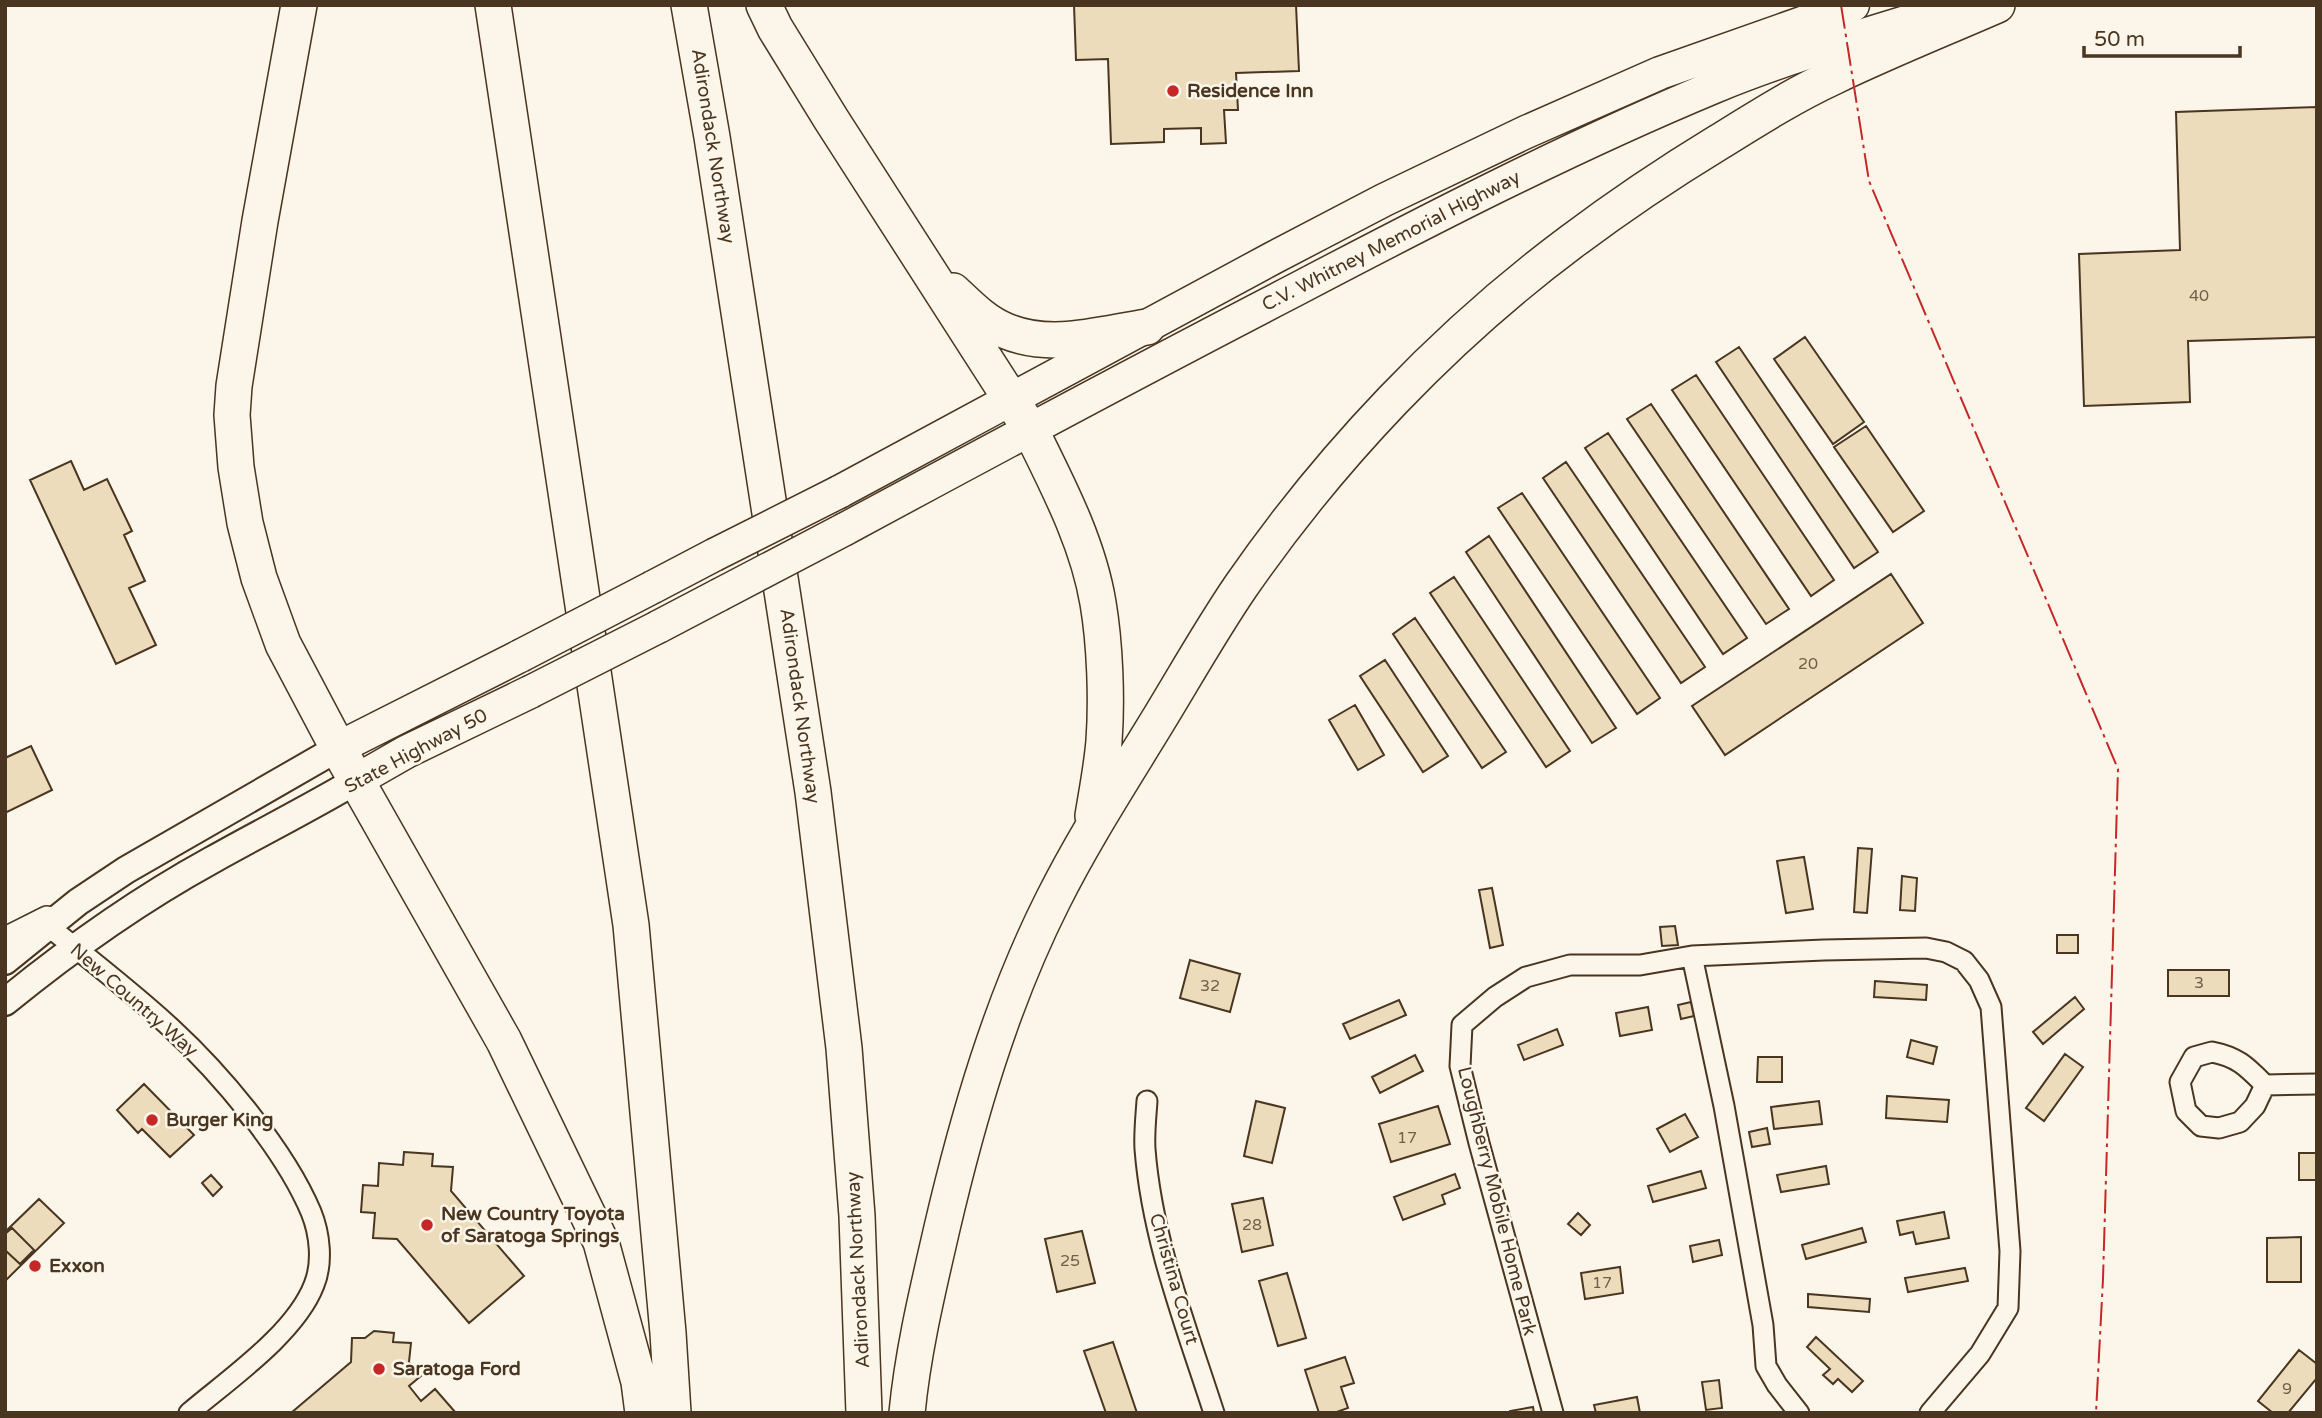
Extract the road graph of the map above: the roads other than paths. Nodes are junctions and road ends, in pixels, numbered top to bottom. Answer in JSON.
{"nodes":[{"id":1,"x":299,"y":5,"type":"edge"},
{"id":2,"x":493,"y":5,"type":"edge"},
{"id":3,"x":689,"y":5,"type":"edge"},
{"id":4,"x":764,"y":5,"type":"edge"},
{"id":5,"x":1853,"y":5,"type":"edge"},
{"id":6,"x":1961,"y":5,"type":"edge"},
{"id":7,"x":1997,"y":5,"type":"edge"},
{"id":8,"x":923,"y":266,"type":"junction"},
{"id":9,"x":1147,"y":327,"type":"junction"},
{"id":10,"x":1011,"y":400,"type":"junction"},
{"id":11,"x":1030,"y":429,"type":"junction"},
{"id":12,"x":839,"y":492,"type":"joint"},
{"id":13,"x":845,"y":529,"type":"joint"},
{"id":14,"x":338,"y":748,"type":"junction"},
{"id":15,"x":357,"y":780,"type":"junction"},
{"id":16,"x":1091,"y":830,"type":"junction"},
{"id":17,"x":78,"y":902,"type":"junction"},
{"id":18,"x":48,"y":926,"type":"junction"},
{"id":19,"x":5,"y":939,"type":"edge"},
{"id":20,"x":75,"y":947,"type":"junction"},
{"id":21,"x":1692,"y":956,"type":"junction"},
{"id":22,"x":5,"y":961,"type":"edge"},
{"id":23,"x":5,"y":1002,"type":"edge"},
{"id":24,"x":2317,"y":1084,"type":"edge"},
{"id":25,"x":2265,"y":1085,"type":"junction"},
{"id":26,"x":1147,"y":1101,"type":"dead end"},
{"id":27,"x":189,"y":1413,"type":"edge"},
{"id":28,"x":643,"y":1413,"type":"edge"},
{"id":29,"x":673,"y":1413,"type":"edge"},
{"id":30,"x":864,"y":1413,"type":"edge"},
{"id":31,"x":907,"y":1413,"type":"edge"},
{"id":32,"x":1214,"y":1413,"type":"edge"},
{"id":33,"x":1553,"y":1413,"type":"edge"},
{"id":34,"x":1799,"y":1413,"type":"edge"},
{"id":35,"x":1930,"y":1413,"type":"edge"}],
"edges":[{"from":1,"to":14,"type":"highway"},
{"from":2,"to":29,"type":"highway"},
{"from":3,"to":30,"type":"highway","name":"Adirondack Northway"},
{"from":4,"to":8,"type":"highway"},
{"from":5,"to":9,"type":"highway","name":"C.V. Whitney Memorial Highway"},
{"from":6,"to":11,"type":"highway","name":"C.V. Whitney Memorial Highway"},
{"from":7,"to":16,"type":"highway"},
{"from":8,"to":9,"type":"highway"},
{"from":8,"to":10,"type":"highway"},
{"from":9,"to":10,"type":"highway","name":"C.V. Whitney Memorial Highway"},
{"from":10,"to":11,"type":"highway"},
{"from":10,"to":12,"type":"highway","name":"C.V. Whitney Memorial Highway"},
{"from":11,"to":13,"type":"highway","name":"C.V. Whitney Memorial Highway"},
{"from":11,"to":16,"type":"highway"},
{"from":12,"to":14,"type":"highway","name":"State Highway 50","bridge":true},
{"from":13,"to":15,"type":"highway","name":"State Highway 50","bridge":true},
{"from":14,"to":15,"type":"highway"},
{"from":14,"to":17,"type":"main road","name":"State Highway 50"},
{"from":15,"to":20,"type":"main road","name":"State Highway 50"},
{"from":15,"to":28,"type":"highway"},
{"from":16,"to":31,"type":"highway"},
{"from":17,"to":18,"type":"main road","name":"State Highway 50"},
{"from":17,"to":19,"type":"street"},
{"from":18,"to":20,"type":"street","name":"New Country Way"},
{"from":18,"to":22,"type":"main road","name":"State Highway 50"},
{"from":20,"to":23,"type":"main road","name":"State Highway 50"},
{"from":20,"to":27,"type":"street","name":"New Country Way"},
{"from":21,"to":33,"type":"street","name":"Loughberry Mobile Home Park"},
{"from":21,"to":34,"type":"street"},
{"from":21,"to":35,"type":"street","name":"Loughberry Mobile Home Park"},
{"from":24,"to":25,"type":"street"},
{"from":25,"to":25,"type":"street"},
{"from":26,"to":32,"type":"street","name":"Christina Court"}]}
